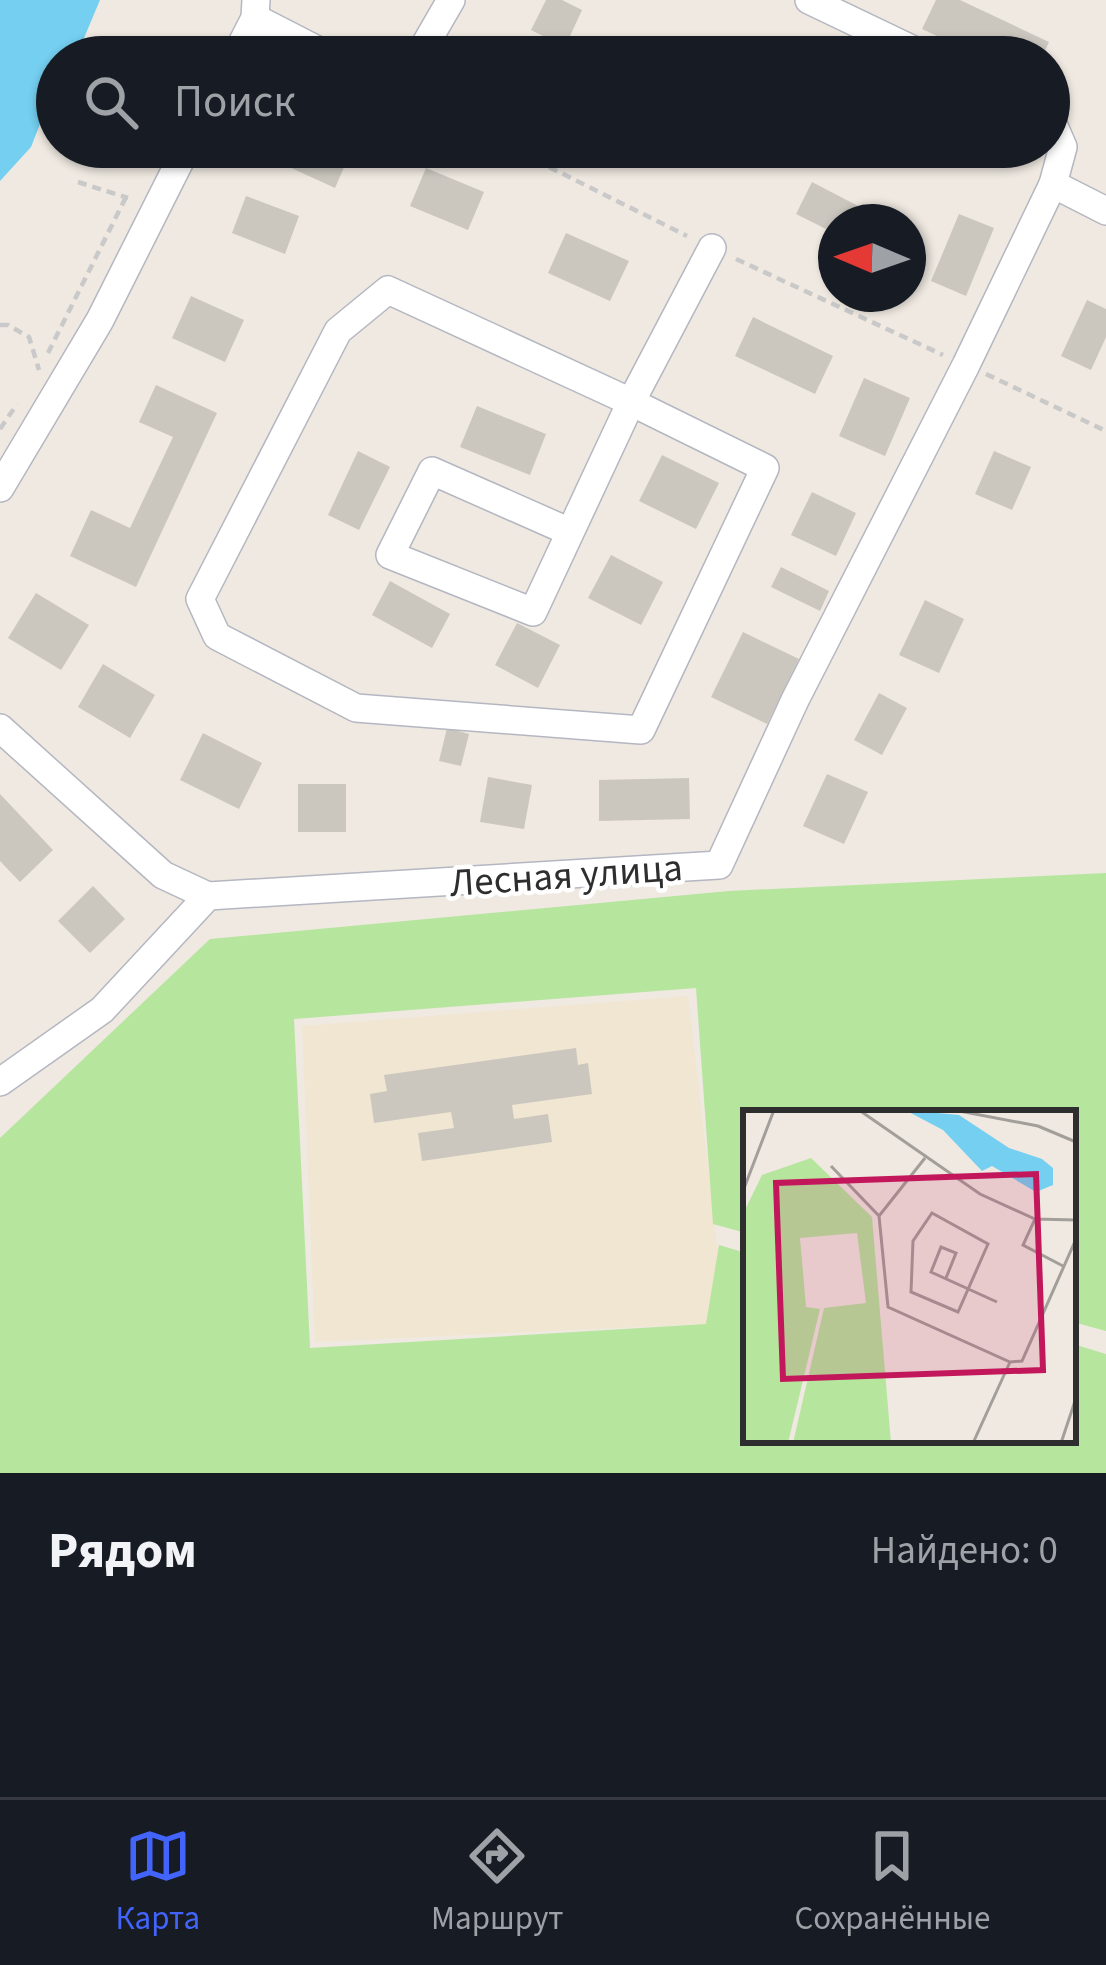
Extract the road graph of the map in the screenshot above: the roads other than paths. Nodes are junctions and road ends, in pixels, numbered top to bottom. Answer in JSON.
{"nodes":[{"id":1,"x":451,"y":0,"type":"edge"},
{"id":2,"x":809,"y":0,"type":"edge"},
{"id":3,"x":256,"y":9,"type":"edge"},
{"id":4,"x":299,"y":36,"type":"edge"},
{"id":5,"x":430,"y":36,"type":"edge"},
{"id":6,"x":884,"y":36,"type":"edge"},
{"id":7,"x":176,"y":168,"type":"edge"},
{"id":8,"x":1057,"y":168,"type":"edge"},
{"id":9,"x":1053,"y":184,"type":"junction"},
{"id":10,"x":1106,"y":211,"type":"edge"},
{"id":11,"x":712,"y":248,"type":"road end"},
{"id":12,"x":631,"y":402,"type":"junction"},
{"id":13,"x":0,"y":488,"type":"edge"},
{"id":14,"x":570,"y":532,"type":"junction"},
{"id":15,"x":0,"y":728,"type":"edge"},
{"id":16,"x":208,"y":896,"type":"junction"},
{"id":17,"x":0,"y":1082,"type":"edge"}],
"edges":[{"from":1,"to":5,"type":"street"},
{"from":2,"to":6,"type":"street"},
{"from":3,"to":4,"type":"street"},
{"from":7,"to":13,"type":"street"},
{"from":8,"to":9,"type":"street"},
{"from":9,"to":10,"type":"street"},
{"from":9,"to":16,"type":"street","name":"Лесная улица"},
{"from":11,"to":12,"type":"street"},
{"from":12,"to":12,"type":"street"},
{"from":12,"to":14,"type":"street"},
{"from":14,"to":14,"type":"street"},
{"from":15,"to":16,"type":"street"},
{"from":16,"to":17,"type":"street"}]}
